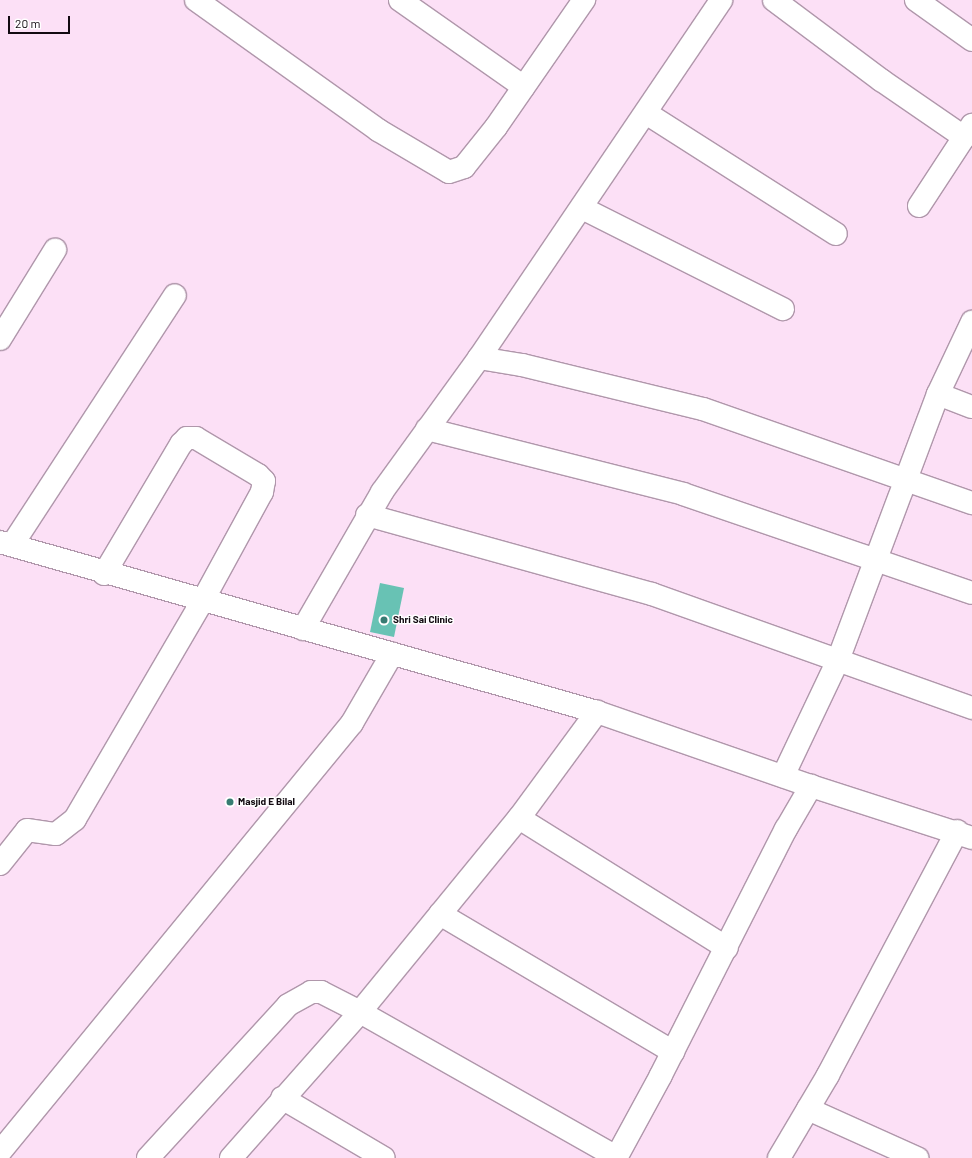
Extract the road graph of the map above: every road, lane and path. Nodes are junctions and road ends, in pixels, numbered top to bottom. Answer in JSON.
{"nodes":[{"id":1,"x":196,"y":0,"type":"edge"},
{"id":2,"x":400,"y":0,"type":"edge"},
{"id":3,"x":584,"y":0,"type":"edge"},
{"id":4,"x":721,"y":0,"type":"edge"},
{"id":5,"x":774,"y":0,"type":"edge"},
{"id":6,"x":916,"y":0,"type":"edge"},
{"id":7,"x":972,"y":40,"type":"edge"},
{"id":8,"x":524,"y":87,"type":"junction"},
{"id":9,"x":646,"y":113,"type":"junction"},
{"id":10,"x":968,"y":131,"type":"edge"},
{"id":11,"x":919,"y":206,"type":"dead end"},
{"id":12,"x":582,"y":208,"type":"junction"},
{"id":13,"x":836,"y":234,"type":"dead end"},
{"id":14,"x":54,"y":250,"type":"dead end"},
{"id":15,"x":175,"y":295,"type":"dead end"},
{"id":16,"x":783,"y":309,"type":"dead end"},
{"id":17,"x":972,"y":322,"type":"edge"},
{"id":18,"x":0,"y":339,"type":"edge"},
{"id":19,"x":479,"y":358,"type":"junction"},
{"id":20,"x":938,"y":394,"type":"junction"},
{"id":21,"x":972,"y":407,"type":"edge"},
{"id":22,"x":427,"y":429,"type":"junction"},
{"id":23,"x":907,"y":479,"type":"junction"},
{"id":24,"x":972,"y":503,"type":"edge"},
{"id":25,"x":367,"y":515,"type":"junction"},
{"id":26,"x":6,"y":543,"type":"edge"},
{"id":27,"x":877,"y":559,"type":"junction"},
{"id":28,"x":104,"y":574,"type":"junction"},
{"id":29,"x":972,"y":593,"type":"edge"},
{"id":30,"x":202,"y":602,"type":"junction"},
{"id":31,"x":303,"y":629,"type":"junction"},
{"id":32,"x":392,"y":654,"type":"junction"},
{"id":33,"x":838,"y":660,"type":"junction"},
{"id":34,"x":972,"y":708,"type":"edge"},
{"id":35,"x":597,"y":712,"type":"junction"},
{"id":36,"x":784,"y":776,"type":"junction"},
{"id":37,"x":811,"y":786,"type":"junction"},
{"id":38,"x":519,"y":818,"type":"junction"},
{"id":39,"x":964,"y":835,"type":"edge"},
{"id":40,"x":0,"y":864,"type":"edge"},
{"id":41,"x":440,"y":914,"type":"junction"},
{"id":42,"x":727,"y":948,"type":"junction"},
{"id":43,"x":360,"y":1012,"type":"junction"},
{"id":44,"x":673,"y":1052,"type":"junction"},
{"id":45,"x":282,"y":1098,"type":"junction"},
{"id":46,"x":808,"y":1110,"type":"junction"},
{"id":47,"x":0,"y":1152,"type":"edge"},
{"id":48,"x":148,"y":1158,"type":"edge"},
{"id":49,"x":231,"y":1158,"type":"edge"},
{"id":50,"x":384,"y":1158,"type":"edge"},
{"id":51,"x":616,"y":1158,"type":"edge"},
{"id":52,"x":779,"y":1158,"type":"edge"},
{"id":53,"x":917,"y":1158,"type":"edge"}],
"edges":[{"from":1,"to":8,"type":"street"},
{"from":2,"to":8,"type":"street"},
{"from":3,"to":8,"type":"street"},
{"from":4,"to":9,"type":"street"},
{"from":5,"to":10,"type":"street"},
{"from":6,"to":7,"type":"street"},
{"from":9,"to":12,"type":"street"},
{"from":9,"to":13,"type":"street"},
{"from":10,"to":11,"type":"street"},
{"from":12,"to":16,"type":"street"},
{"from":12,"to":19,"type":"street"},
{"from":14,"to":18,"type":"street"},
{"from":15,"to":26,"type":"street"},
{"from":17,"to":20,"type":"street"},
{"from":19,"to":22,"type":"street"},
{"from":19,"to":23,"type":"street"},
{"from":20,"to":21,"type":"street"},
{"from":20,"to":23,"type":"street"},
{"from":22,"to":25,"type":"street"},
{"from":22,"to":27,"type":"street"},
{"from":23,"to":24,"type":"street"},
{"from":23,"to":27,"type":"street"},
{"from":25,"to":31,"type":"street"},
{"from":25,"to":33,"type":"street"},
{"from":26,"to":28,"type":"street"},
{"from":27,"to":29,"type":"street"},
{"from":27,"to":33,"type":"street"},
{"from":28,"to":30,"type":"street"},
{"from":28,"to":30,"type":"street"},
{"from":30,"to":31,"type":"street"},
{"from":30,"to":40,"type":"street"},
{"from":31,"to":32,"type":"street"},
{"from":32,"to":35,"type":"street"},
{"from":32,"to":47,"type":"street"},
{"from":33,"to":34,"type":"street"},
{"from":33,"to":36,"type":"street"},
{"from":35,"to":36,"type":"street"},
{"from":35,"to":38,"type":"street"},
{"from":36,"to":37,"type":"street"},
{"from":37,"to":39,"type":"street"},
{"from":37,"to":42,"type":"street"},
{"from":38,"to":41,"type":"street"},
{"from":38,"to":42,"type":"street"},
{"from":39,"to":46,"type":"street"},
{"from":41,"to":43,"type":"street"},
{"from":41,"to":44,"type":"street"},
{"from":42,"to":44,"type":"street"},
{"from":43,"to":45,"type":"street"},
{"from":43,"to":48,"type":"street"},
{"from":43,"to":51,"type":"street"},
{"from":44,"to":51,"type":"street"},
{"from":45,"to":49,"type":"street"},
{"from":45,"to":50,"type":"street"},
{"from":46,"to":52,"type":"street"},
{"from":46,"to":53,"type":"street"}]}
